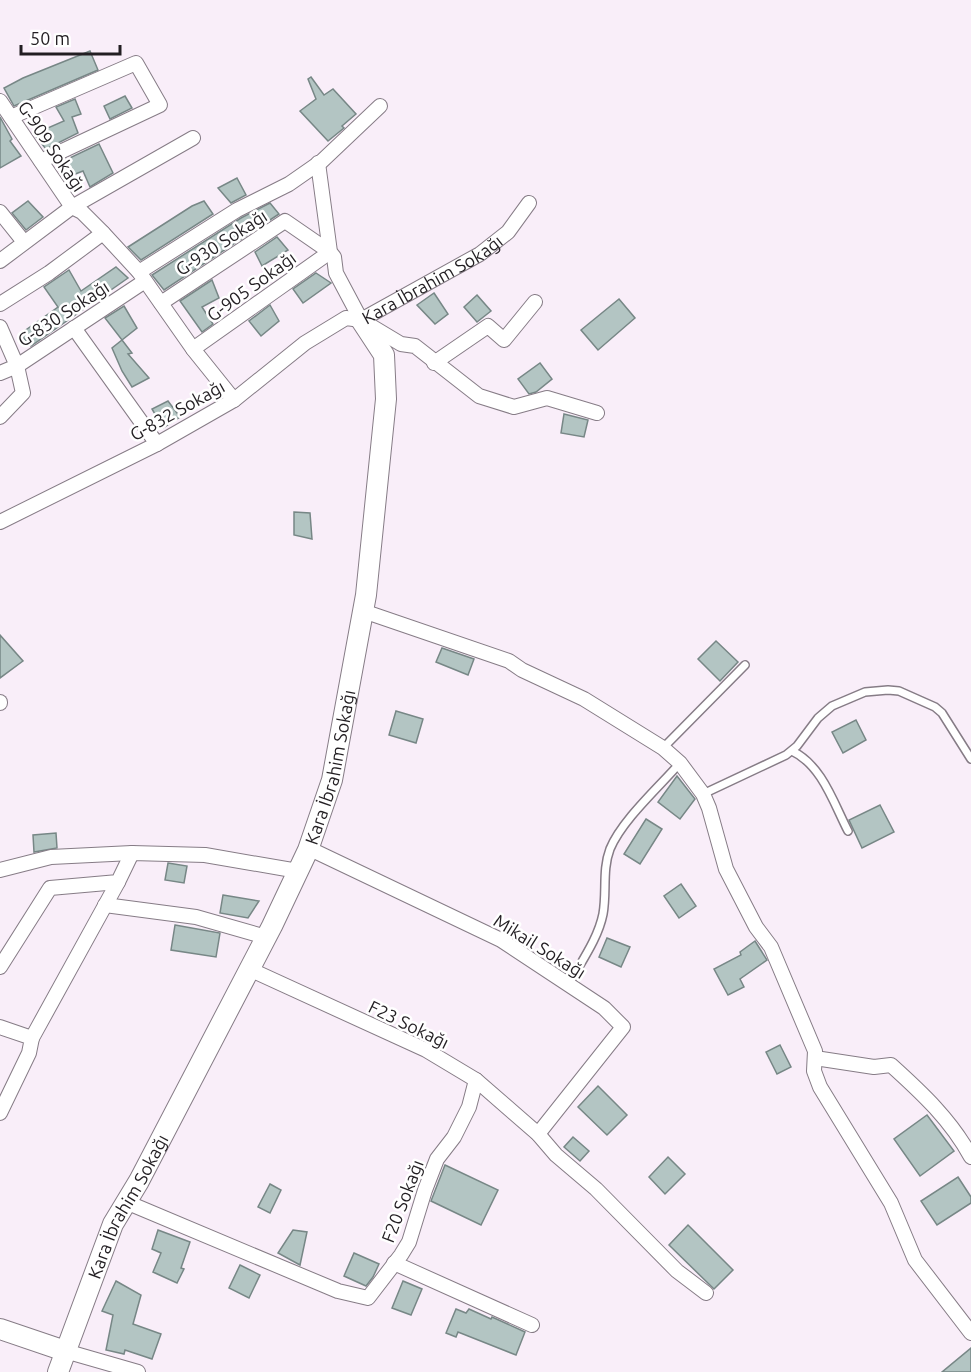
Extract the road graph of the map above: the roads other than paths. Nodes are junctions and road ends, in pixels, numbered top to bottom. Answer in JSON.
{"nodes":[{"id":1,"x":0,"y":101,"type":"edge"},
{"id":2,"x":380,"y":106,"type":"dead end"},
{"id":3,"x":11,"y":117,"type":"junction"},
{"id":4,"x":193,"y":138,"type":"dead end"},
{"id":5,"x":41,"y":161,"type":"junction"},
{"id":6,"x":318,"y":163,"type":"junction"},
{"id":7,"x":529,"y":203,"type":"dead end"},
{"id":8,"x":72,"y":207,"type":"junction"},
{"id":9,"x":0,"y":212,"type":"edge"},
{"id":10,"x":103,"y":233,"type":"junction"},
{"id":11,"x":24,"y":242,"type":"junction"},
{"id":12,"x":330,"y":252,"type":"junction"},
{"id":13,"x":0,"y":261,"type":"edge"},
{"id":14,"x":142,"y":277,"type":"junction"},
{"id":15,"x":535,"y":302,"type":"dead end"},
{"id":16,"x":161,"y":303,"type":"junction"},
{"id":17,"x":0,"y":304,"type":"edge"},
{"id":18,"x":361,"y":320,"type":"junction"},
{"id":19,"x":0,"y":327,"type":"edge"},
{"id":20,"x":74,"y":328,"type":"junction"},
{"id":21,"x":4,"y":343,"type":"edge"},
{"id":22,"x":194,"y":349,"type":"junction"},
{"id":23,"x":434,"y":363,"type":"junction"},
{"id":24,"x":17,"y":366,"type":"junction"},
{"id":25,"x":0,"y":373,"type":"edge"},
{"id":26,"x":234,"y":400,"type":"junction"},
{"id":27,"x":597,"y":413,"type":"dead end"},
{"id":28,"x":0,"y":417,"type":"edge"},
{"id":29,"x":157,"y":444,"type":"junction"},
{"id":30,"x":0,"y":522,"type":"edge"},
{"id":31,"x":363,"y":611,"type":"junction"},
{"id":32,"x":745,"y":664,"type":"dead end"},
{"id":33,"x":663,"y":748,"type":"junction"},
{"id":34,"x":792,"y":751,"type":"junction"},
{"id":35,"x":971,"y":759,"type":"edge"},
{"id":36,"x":680,"y":763,"type":"junction"},
{"id":37,"x":703,"y":794,"type":"junction"},
{"id":38,"x":848,"y":831,"type":"dead end"},
{"id":39,"x":308,"y":848,"type":"junction"},
{"id":40,"x":132,"y":853,"type":"junction"},
{"id":41,"x":0,"y":870,"type":"edge"},
{"id":42,"x":298,"y":871,"type":"junction"},
{"id":43,"x":118,"y":882,"type":"junction"},
{"id":44,"x":105,"y":905,"type":"junction"},
{"id":45,"x":266,"y":938,"type":"junction"},
{"id":46,"x":0,"y":967,"type":"edge"},
{"id":47,"x":249,"y":969,"type":"junction"},
{"id":48,"x":569,"y":984,"type":"junction"},
{"id":49,"x":0,"y":1027,"type":"edge"},
{"id":50,"x":32,"y":1038,"type":"junction"},
{"id":51,"x":815,"y":1058,"type":"junction"},
{"id":52,"x":476,"y":1080,"type":"junction"},
{"id":53,"x":0,"y":1113,"type":"edge"},
{"id":54,"x":538,"y":1134,"type":"junction"},
{"id":55,"x":971,"y":1157,"type":"edge"},
{"id":56,"x":126,"y":1202,"type":"junction"},
{"id":57,"x":394,"y":1263,"type":"junction"},
{"id":58,"x":706,"y":1293,"type":"dead end"},
{"id":59,"x":532,"y":1325,"type":"dead end"},
{"id":60,"x":0,"y":1329,"type":"edge"},
{"id":61,"x":971,"y":1333,"type":"edge"},
{"id":62,"x":65,"y":1351,"type":"junction"},
{"id":63,"x":58,"y":1372,"type":"edge"},
{"id":64,"x":138,"y":1372,"type":"edge"}],
"edges":[{"from":1,"to":3,"type":"street","name":"G-909 Sokağı"},
{"from":2,"to":6,"type":"street","name":"G-830 Sokağı"},
{"from":3,"to":5,"type":"street","name":"G-909 Sokağı"},
{"from":3,"to":5,"type":"street"},
{"from":4,"to":8,"type":"street"},
{"from":5,"to":8,"type":"street","name":"G-909 Sokağı"},
{"from":6,"to":12,"type":"street"},
{"from":6,"to":14,"type":"street","name":"G-830 Sokağı"},
{"from":7,"to":18,"type":"street","name":"Kara İbrahim Sokağı"},
{"from":8,"to":10,"type":"street","name":"G-909 Sokağı"},
{"from":8,"to":11,"type":"street"},
{"from":9,"to":11,"type":"street"},
{"from":10,"to":14,"type":"street","name":"G-909 Sokağı"},
{"from":10,"to":17,"type":"street"},
{"from":11,"to":13,"type":"street"},
{"from":12,"to":16,"type":"street","name":"G-930 Sokağı"},
{"from":12,"to":18,"type":"street"},
{"from":12,"to":22,"type":"street","name":"G-905 Sokağı"},
{"from":14,"to":16,"type":"street"},
{"from":14,"to":20,"type":"street","name":"G-830 Sokağı"},
{"from":15,"to":23,"type":"street"},
{"from":16,"to":22,"type":"street"},
{"from":18,"to":23,"type":"street"},
{"from":18,"to":26,"type":"street","name":"G-832 Sokağı"},
{"from":18,"to":31,"type":"street","name":"Kara İbrahim Sokağı"},
{"from":19,"to":21,"type":"street"},
{"from":20,"to":24,"type":"street","name":"G-830 Sokağı"},
{"from":20,"to":29,"type":"street"},
{"from":21,"to":24,"type":"street"},
{"from":22,"to":26,"type":"street"},
{"from":23,"to":27,"type":"street"},
{"from":24,"to":25,"type":"street","name":"G-830 Sokağı"},
{"from":24,"to":28,"type":"street"},
{"from":26,"to":29,"type":"street","name":"G-832 Sokağı"},
{"from":29,"to":30,"type":"street","name":"G-832 Sokağı"},
{"from":31,"to":33,"type":"street"},
{"from":31,"to":39,"type":"street","name":"Kara İbrahim Sokağı"},
{"from":32,"to":33,"type":"lane"},
{"from":33,"to":36,"type":"street"},
{"from":34,"to":35,"type":"lane"},
{"from":34,"to":37,"type":"lane"},
{"from":34,"to":38,"type":"lane"},
{"from":36,"to":37,"type":"street"},
{"from":36,"to":48,"type":"lane"},
{"from":37,"to":51,"type":"street"},
{"from":39,"to":42,"type":"street","name":"Kara İbrahim Sokağı"},
{"from":39,"to":48,"type":"street","name":"Mikail Sokağı"},
{"from":40,"to":41,"type":"street"},
{"from":40,"to":42,"type":"street"},
{"from":40,"to":43,"type":"street"},
{"from":42,"to":45,"type":"street","name":"Kara İbrahim Sokağı"},
{"from":43,"to":44,"type":"street"},
{"from":43,"to":46,"type":"street"},
{"from":44,"to":45,"type":"street"},
{"from":44,"to":50,"type":"street"},
{"from":45,"to":47,"type":"street","name":"Kara İbrahim Sokağı"},
{"from":47,"to":52,"type":"street","name":"F23 Sokağı"},
{"from":47,"to":56,"type":"street","name":"Kara İbrahim Sokağı"},
{"from":48,"to":54,"type":"street","name":"Mikail Sokağı"},
{"from":49,"to":50,"type":"street"},
{"from":50,"to":53,"type":"street"},
{"from":51,"to":55,"type":"street"},
{"from":51,"to":61,"type":"street"},
{"from":52,"to":54,"type":"street","name":"F23 Sokağı"},
{"from":52,"to":57,"type":"street","name":"F20 Sokağı"},
{"from":54,"to":58,"type":"street"},
{"from":56,"to":57,"type":"street","name":"F20 Sokağı"},
{"from":56,"to":62,"type":"street","name":"Kara İbrahim Sokağı"},
{"from":57,"to":59,"type":"street"},
{"from":60,"to":62,"type":"street"},
{"from":62,"to":63,"type":"street","name":"Kara İbrahim Sokağı"},
{"from":62,"to":64,"type":"street"}]}
